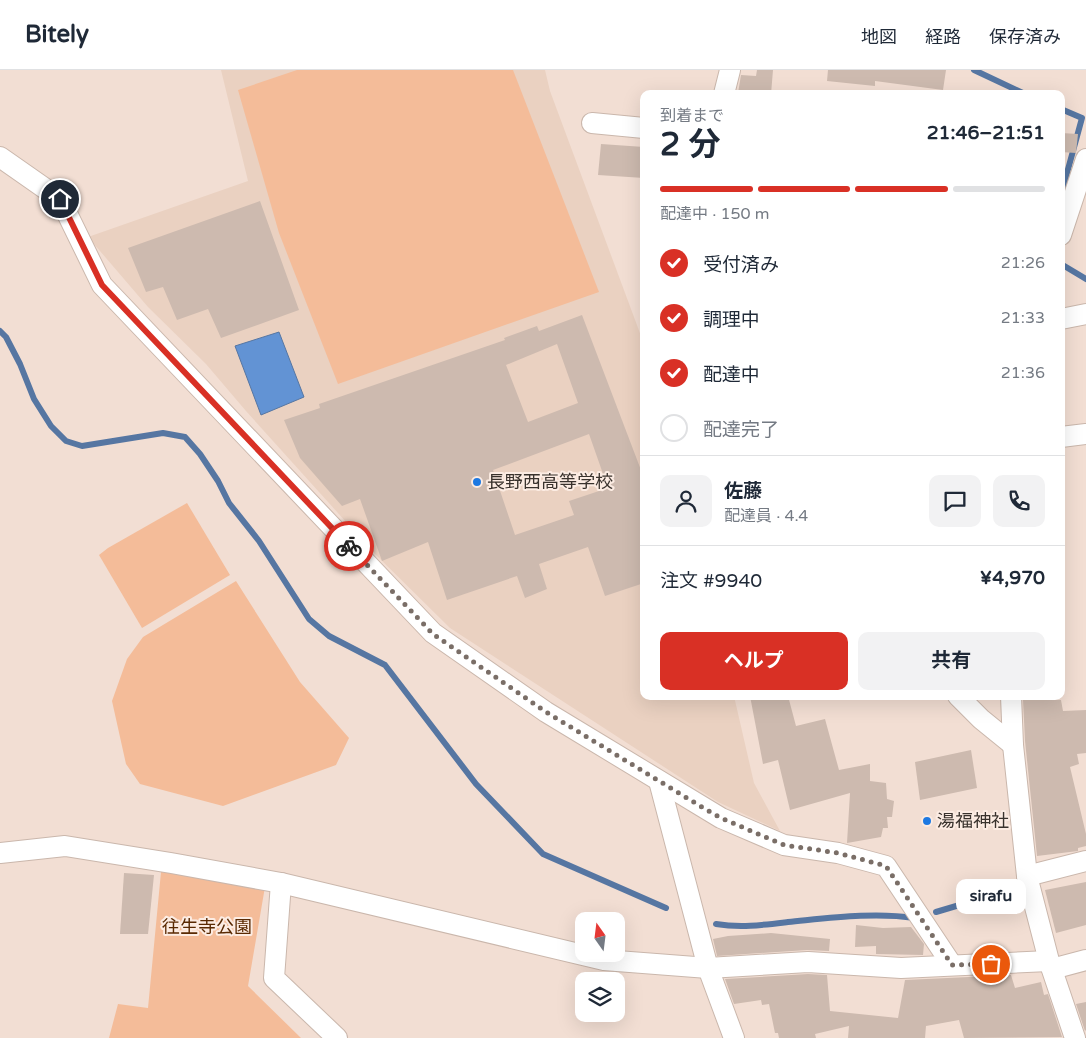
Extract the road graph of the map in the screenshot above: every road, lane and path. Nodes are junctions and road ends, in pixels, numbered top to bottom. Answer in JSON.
{"nodes":[{"id":1,"x":730,"y":70,"type":"edge"},
{"id":2,"x":725,"y":90,"type":"edge"},
{"id":3,"x":592,"y":122,"type":"dead end"},
{"id":4,"x":640,"y":128,"type":"edge"},
{"id":5,"x":0,"y":157,"type":"edge"},
{"id":6,"x":1086,"y":158,"type":"edge"},
{"id":7,"x":1065,"y":223,"type":"edge"},
{"id":8,"x":1086,"y":314,"type":"edge"},
{"id":9,"x":1065,"y":318,"type":"edge"},
{"id":10,"x":1086,"y":434,"type":"edge"},
{"id":11,"x":1065,"y":437,"type":"edge"},
{"id":12,"x":962,"y":700,"type":"edge"},
{"id":13,"x":1011,"y":700,"type":"edge"},
{"id":14,"x":1013,"y":745,"type":"junction"},
{"id":15,"x":659,"y":781,"type":"junction"},
{"id":16,"x":0,"y":853,"type":"edge"},
{"id":17,"x":1086,"y":861,"type":"edge"},
{"id":18,"x":1027,"y":876,"type":"junction"},
{"id":19,"x":280,"y":883,"type":"junction"},
{"id":20,"x":1086,"y":960,"type":"edge"},
{"id":21,"x":952,"y":965,"type":"junction"},
{"id":22,"x":1051,"y":965,"type":"junction"},
{"id":23,"x":708,"y":968,"type":"junction"},
{"id":24,"x":337,"y":1038,"type":"edge"},
{"id":25,"x":734,"y":1038,"type":"edge"},
{"id":26,"x":1075,"y":1038,"type":"edge"}],
"edges":[{"from":1,"to":2,"type":"street"},
{"from":3,"to":4,"type":"street"},
{"from":5,"to":15,"type":"street"},
{"from":6,"to":7,"type":"street"},
{"from":8,"to":9,"type":"street"},
{"from":10,"to":11,"type":"street"},
{"from":12,"to":14,"type":"street"},
{"from":13,"to":14,"type":"street"},
{"from":14,"to":18,"type":"street"},
{"from":15,"to":21,"type":"street"},
{"from":15,"to":23,"type":"street"},
{"from":16,"to":19,"type":"street"},
{"from":17,"to":18,"type":"street"},
{"from":18,"to":22,"type":"street"},
{"from":19,"to":23,"type":"street"},
{"from":19,"to":24,"type":"street"},
{"from":20,"to":22,"type":"street"},
{"from":21,"to":22,"type":"street"},
{"from":21,"to":23,"type":"street"},
{"from":22,"to":26,"type":"street"},
{"from":23,"to":25,"type":"street"}]}
